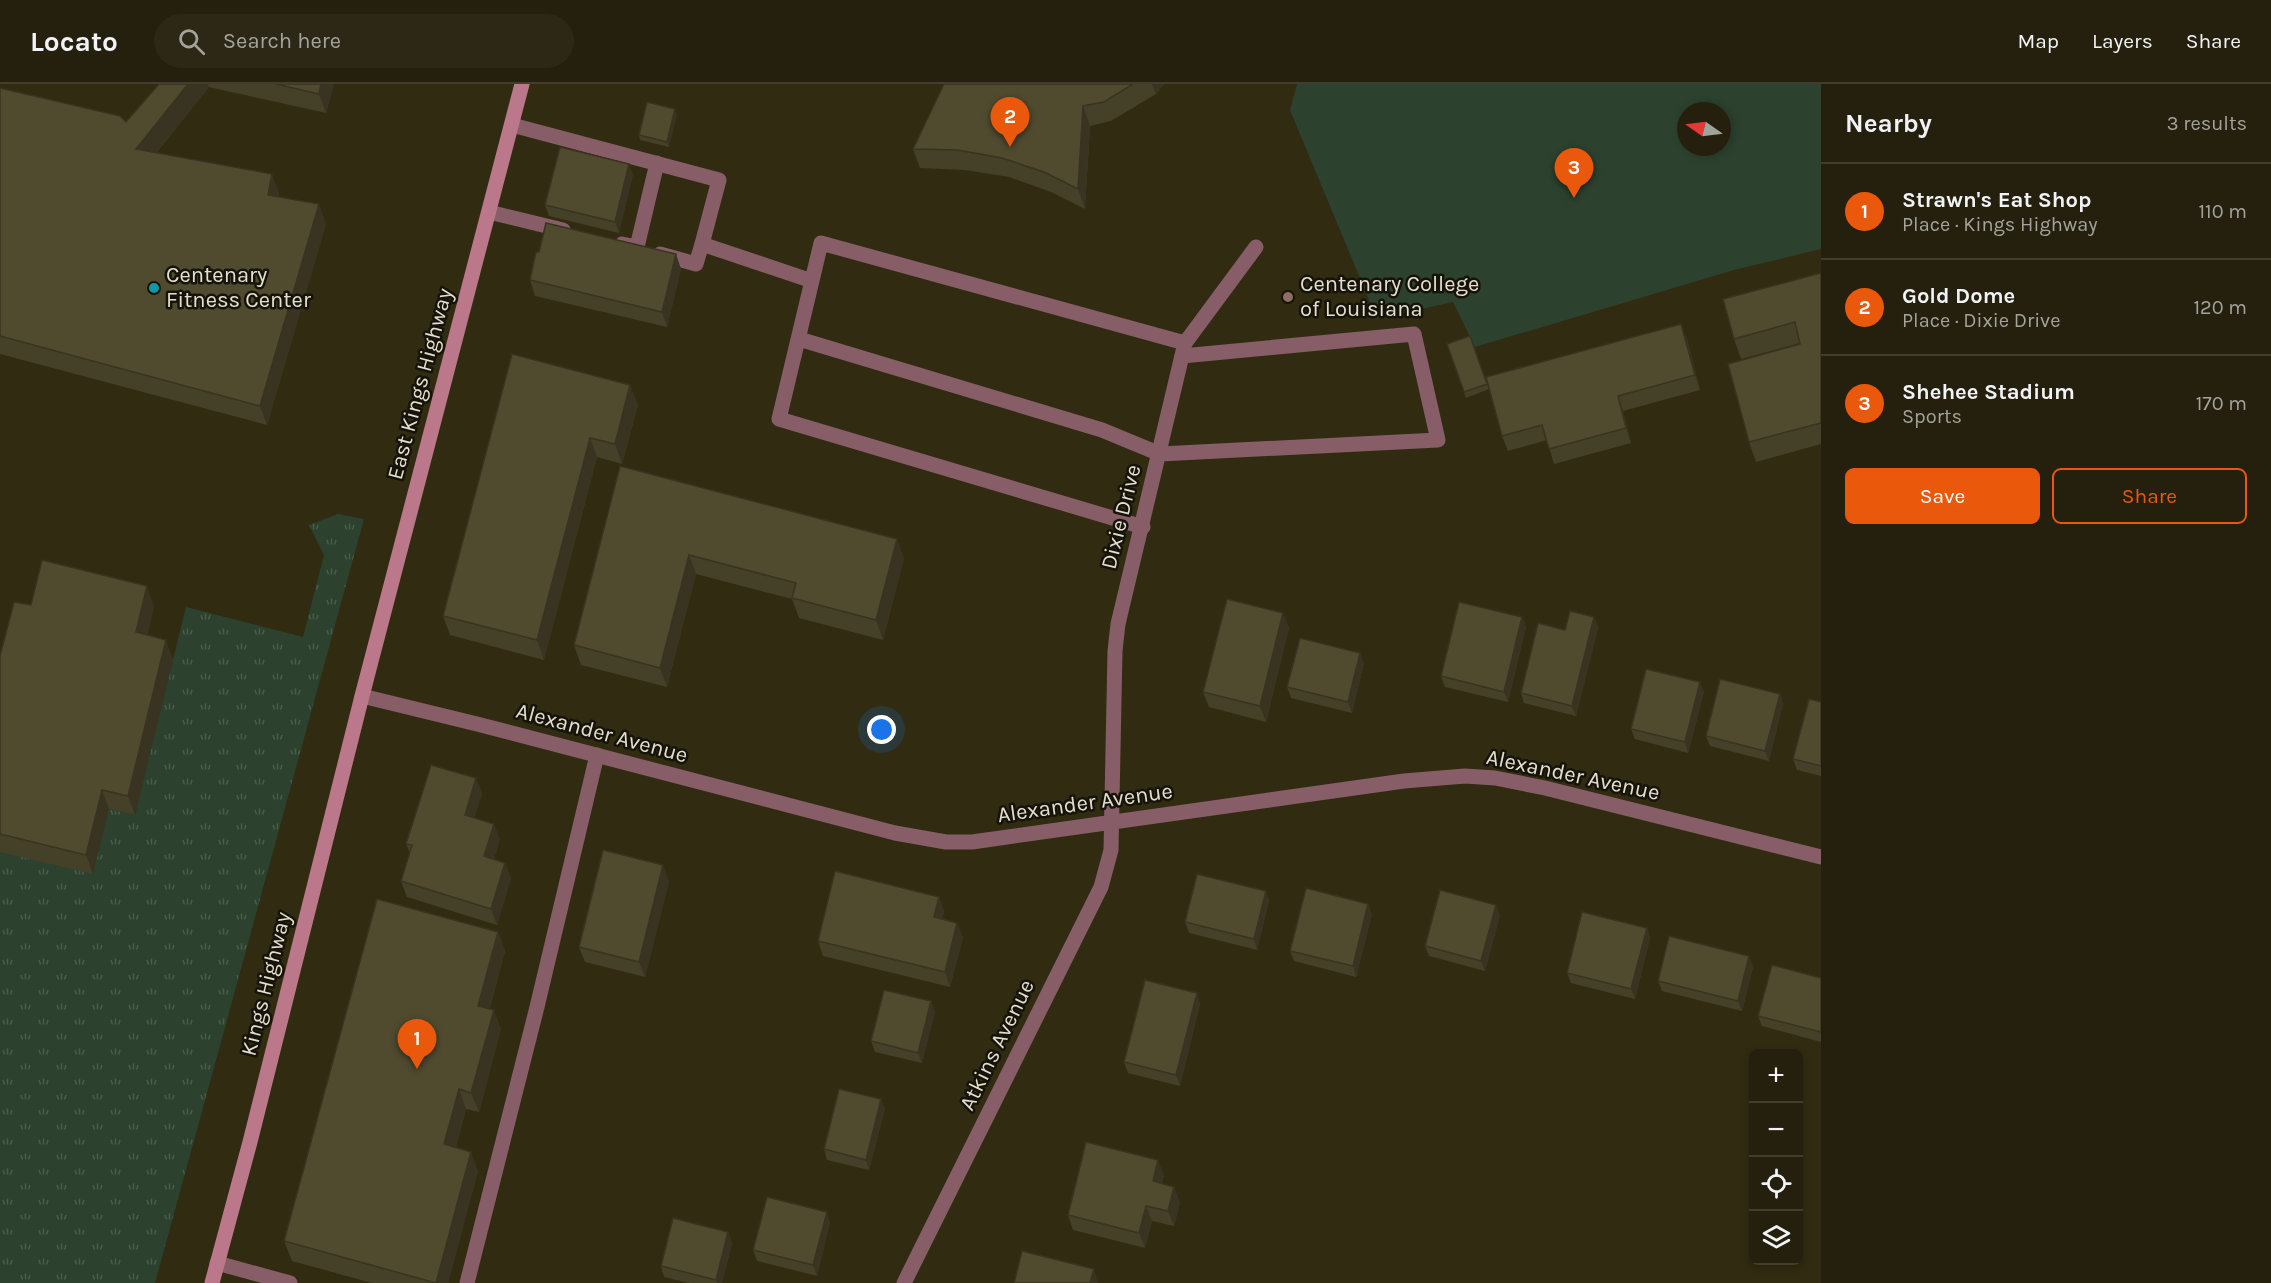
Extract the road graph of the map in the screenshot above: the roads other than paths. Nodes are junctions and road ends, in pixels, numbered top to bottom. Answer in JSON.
{"nodes":[{"id":1,"x":522,"y":84,"type":"edge"},
{"id":2,"x":512,"y":125,"type":"junction"},
{"id":3,"x":657,"y":164,"type":"junction"},
{"id":4,"x":489,"y":212,"type":"junction"},
{"id":5,"x":580,"y":234,"type":"edge"},
{"id":6,"x":603,"y":239,"type":"edge"},
{"id":7,"x":702,"y":244,"type":"junction"},
{"id":8,"x":637,"y":247,"type":"junction"},
{"id":9,"x":1256,"y":247,"type":"dead end"},
{"id":10,"x":812,"y":280,"type":"junction"},
{"id":11,"x":799,"y":339,"type":"junction"},
{"id":12,"x":1184,"y":350,"type":"junction"},
{"id":13,"x":1160,"y":454,"type":"junction"},
{"id":14,"x":1143,"y":527,"type":"junction"},
{"id":15,"x":362,"y":696,"type":"junction"},
{"id":16,"x":597,"y":755,"type":"junction"},
{"id":17,"x":1112,"y":823,"type":"junction"},
{"id":18,"x":1821,"y":857,"type":"edge"},
{"id":19,"x":217,"y":1263,"type":"junction"},
{"id":20,"x":212,"y":1283,"type":"edge"},
{"id":21,"x":290,"y":1283,"type":"edge"},
{"id":22,"x":467,"y":1283,"type":"edge"},
{"id":23,"x":904,"y":1283,"type":"edge"}],
"edges":[{"from":1,"to":2,"type":"main road","name":"East Kings Highway"},
{"from":2,"to":3,"type":"street"},
{"from":2,"to":4,"type":"main road","name":"East Kings Highway"},
{"from":3,"to":7,"type":"street"},
{"from":3,"to":8,"type":"street"},
{"from":4,"to":5,"type":"street"},
{"from":4,"to":15,"type":"main road","name":"East Kings Highway"},
{"from":6,"to":8,"type":"street"},
{"from":7,"to":8,"type":"street"},
{"from":7,"to":10,"type":"street"},
{"from":9,"to":12,"type":"street","name":"Dixie Drive"},
{"from":10,"to":11,"type":"street"},
{"from":10,"to":12,"type":"street"},
{"from":11,"to":13,"type":"street"},
{"from":11,"to":14,"type":"street"},
{"from":12,"to":13,"type":"street","name":"Dixie Drive"},
{"from":12,"to":13,"type":"street"},
{"from":13,"to":14,"type":"street","name":"Dixie Drive"},
{"from":14,"to":17,"type":"street","name":"Dixie Drive"},
{"from":15,"to":16,"type":"street","name":"Alexander Avenue"},
{"from":15,"to":19,"type":"main road","name":"Kings Highway"},
{"from":16,"to":17,"type":"street","name":"Alexander Avenue"},
{"from":16,"to":22,"type":"street"},
{"from":17,"to":18,"type":"street","name":"Alexander Avenue"},
{"from":17,"to":23,"type":"street","name":"Atkins Avenue"},
{"from":19,"to":20,"type":"main road","name":"Kings Highway"},
{"from":19,"to":21,"type":"street"}]}
